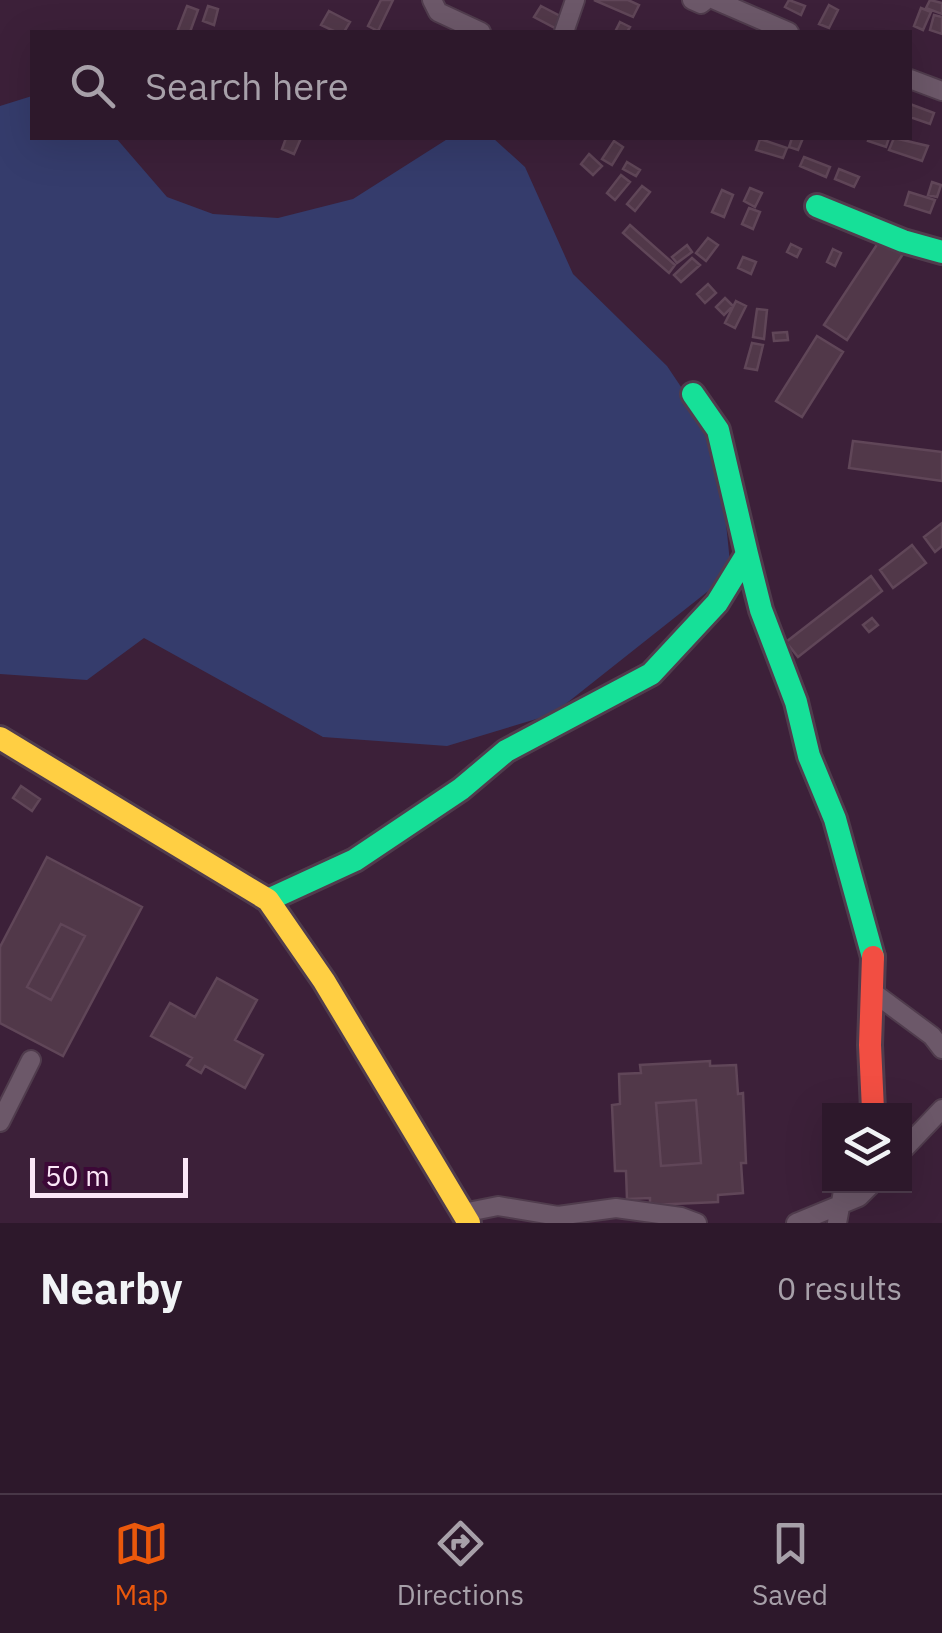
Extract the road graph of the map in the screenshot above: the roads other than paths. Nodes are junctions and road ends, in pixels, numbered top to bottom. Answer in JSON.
{"nodes":[{"id":1,"x":432,"y":0,"type":"edge"},
{"id":2,"x":574,"y":0,"type":"edge"},
{"id":3,"x":692,"y":0,"type":"edge"},
{"id":4,"x":706,"y":0,"type":"edge"},
{"id":5,"x":715,"y":0,"type":"edge"},
{"id":6,"x":477,"y":30,"type":"edge"},
{"id":7,"x":565,"y":30,"type":"edge"},
{"id":8,"x":784,"y":30,"type":"edge"},
{"id":9,"x":912,"y":81,"type":"edge"},
{"id":10,"x":942,"y":91,"type":"edge"},
{"id":11,"x":817,"y":206,"type":"dead end"},
{"id":12,"x":942,"y":252,"type":"edge"},
{"id":13,"x":693,"y":394,"type":"dead end"},
{"id":14,"x":747,"y":554,"type":"junction"},
{"id":15,"x":0,"y":738,"type":"edge"},
{"id":16,"x":268,"y":900,"type":"junction"},
{"id":17,"x":874,"y":992,"type":"junction"},
{"id":18,"x":942,"y":1049,"type":"edge"},
{"id":19,"x":31,"y":1060,"type":"dead end"},
{"id":20,"x":873,"y":1103,"type":"edge"},
{"id":21,"x":942,"y":1110,"type":"edge"},
{"id":22,"x":0,"y":1122,"type":"edge"},
{"id":23,"x":912,"y":1140,"type":"edge"},
{"id":24,"x":842,"y":1194,"type":"edge"},
{"id":25,"x":466,"y":1218,"type":"edge"},
{"id":26,"x":697,"y":1223,"type":"edge"},
{"id":27,"x":796,"y":1223,"type":"edge"},
{"id":28,"x":837,"y":1223,"type":"edge"}],
"edges":[{"from":1,"to":6,"type":"street"},
{"from":2,"to":7,"type":"street"},
{"from":3,"to":4,"type":"street"},
{"from":5,"to":8,"type":"street"},
{"from":9,"to":10,"type":"street"},
{"from":11,"to":12,"type":"street"},
{"from":13,"to":14,"type":"street"},
{"from":14,"to":16,"type":"street"},
{"from":14,"to":17,"type":"street"},
{"from":15,"to":16,"type":"street"},
{"from":16,"to":25,"type":"street"},
{"from":17,"to":18,"type":"street"},
{"from":17,"to":20,"type":"street"},
{"from":19,"to":22,"type":"street"},
{"from":21,"to":23,"type":"street"},
{"from":24,"to":27,"type":"street"},
{"from":24,"to":28,"type":"street"},
{"from":25,"to":26,"type":"street"}]}
